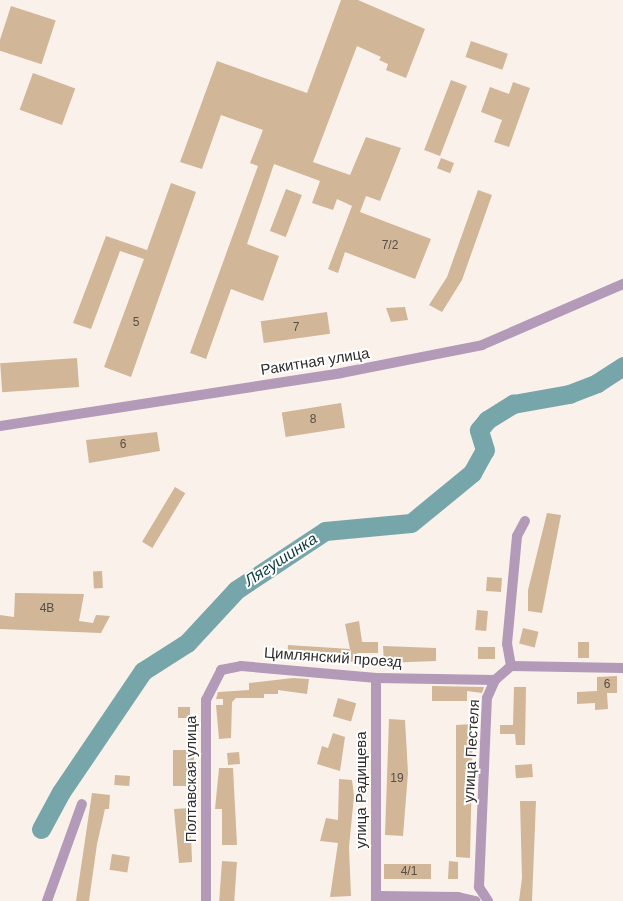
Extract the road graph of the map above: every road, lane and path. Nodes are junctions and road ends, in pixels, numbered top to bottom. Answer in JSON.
{"nodes":[{"id":1,"x":623,"y":284,"type":"edge"},
{"id":2,"x":0,"y":426,"type":"edge"},
{"id":3,"x":525,"y":521,"type":"dead end"},
{"id":4,"x":511,"y":666,"type":"junction"},
{"id":5,"x":230,"y":667,"type":"joint"},
{"id":6,"x":623,"y":668,"type":"edge"},
{"id":7,"x":376,"y":678,"type":"junction"},
{"id":8,"x":495,"y":680,"type":"junction"},
{"id":9,"x":82,"y":804,"type":"dead end"},
{"id":10,"x":376,"y":899,"type":"edge"},
{"id":11,"x":461,"y":899,"type":"edge"},
{"id":12,"x":481,"y":900,"type":"edge"},
{"id":13,"x":47,"y":901,"type":"edge"},
{"id":14,"x":206,"y":901,"type":"edge"}],
"edges":[{"from":1,"to":2,"type":"street","name":"Ракитная улица"},
{"from":3,"to":4,"type":"street"},
{"from":4,"to":6,"type":"street"},
{"from":4,"to":8,"type":"street","name":"улица Пестеля"},
{"from":5,"to":7,"type":"street","name":"Цимлянский проезд"},
{"from":5,"to":14,"type":"street","name":"Полтавская улица"},
{"from":7,"to":8,"type":"street","name":"Цимлянский проезд"},
{"from":7,"to":10,"type":"street","name":"улица Радищева"},
{"from":8,"to":12,"type":"street","name":"улица Пестеля"},
{"from":9,"to":13,"type":"street"},
{"from":10,"to":11,"type":"street"},
{"from":11,"to":12,"type":"street"}]}
